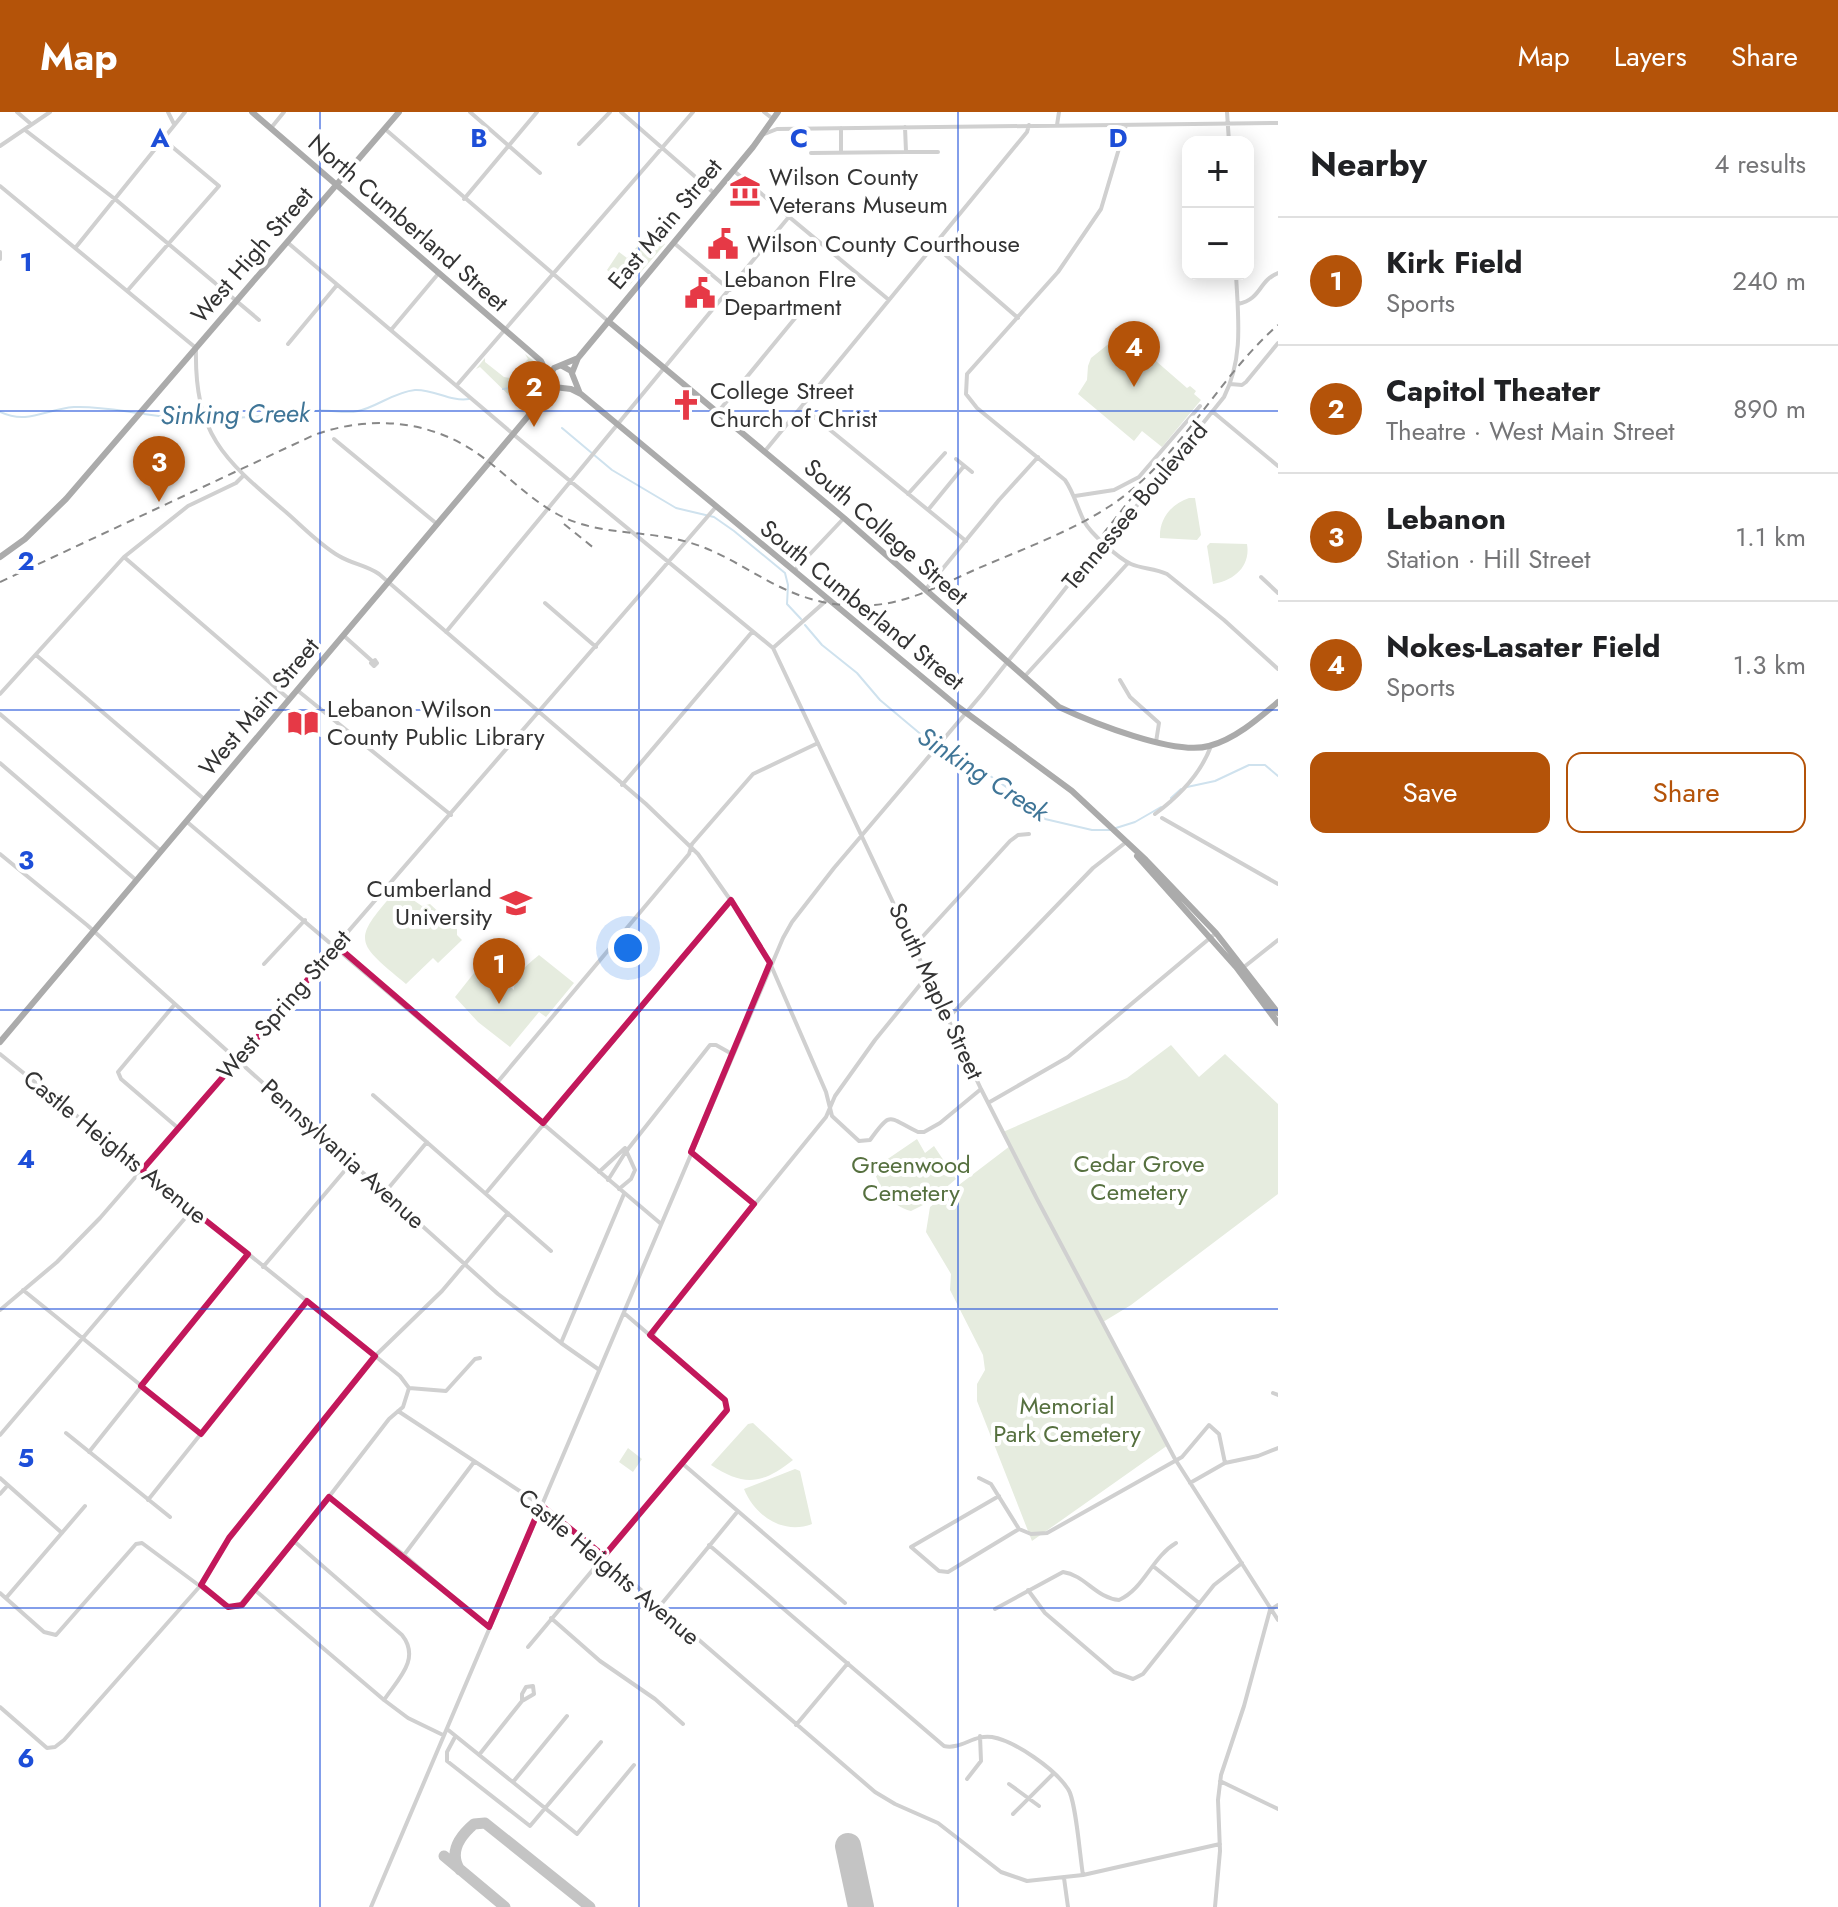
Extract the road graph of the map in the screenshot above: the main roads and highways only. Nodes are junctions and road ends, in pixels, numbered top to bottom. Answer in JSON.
{"nodes":[{"id":1,"x":252,"y":112,"type":"edge"},
{"id":2,"x":399,"y":112,"type":"edge"},
{"id":3,"x":778,"y":112,"type":"edge"},
{"id":4,"x":335,"y":186,"type":"junction"},
{"id":5,"x":608,"y":321,"type":"junction"},
{"id":6,"x":578,"y":358,"type":"junction"},
{"id":7,"x":541,"y":361,"type":"junction"},
{"id":8,"x":560,"y":366,"type":"junction"},
{"id":9,"x":572,"y":375,"type":"junction"},
{"id":10,"x":550,"y":379,"type":"junction"},
{"id":11,"x":562,"y":389,"type":"junction"},
{"id":12,"x":581,"y":394,"type":"junction"},
{"id":13,"x":545,"y":396,"type":"junction"},
{"id":14,"x":0,"y":557,"type":"edge"},
{"id":15,"x":1278,"y":702,"type":"edge"},
{"id":16,"x":1213,"y":935,"type":"junction"},
{"id":17,"x":1278,"y":1013,"type":"edge"},
{"id":18,"x":1278,"y":1023,"type":"edge"},
{"id":19,"x":0,"y":1042,"type":"edge"}],
"edges":[{"from":1,"to":4,"type":"main road","name":"North Cumberland Street"},
{"from":2,"to":4,"type":"main road","name":"West High Street"},
{"from":3,"to":5,"type":"main road","name":"East Main Street"},
{"from":4,"to":7,"type":"main road","name":"North Cumberland Street"},
{"from":4,"to":14,"type":"main road","name":"West High Street"},
{"from":5,"to":6,"type":"main road","name":"East Main Street"},
{"from":5,"to":15,"type":"main road","name":"South College Street"},
{"from":6,"to":8,"type":"main road","name":"East Main Street"},
{"from":6,"to":9,"type":"main road","name":"East Main Street"},
{"from":7,"to":8,"type":"main road","name":"North Cumberland Street"},
{"from":7,"to":10,"type":"main road","name":"North Cumberland Street"},
{"from":8,"to":9,"type":"main road","name":"North Cumberland Street"},
{"from":8,"to":10,"type":"main road","name":"West Main Street"},
{"from":9,"to":11,"type":"main road","name":"East Main Street"},
{"from":9,"to":12,"type":"main road"},
{"from":10,"to":11,"type":"main road","name":"South Cumberland Street"},
{"from":10,"to":13,"type":"main road","name":"West Main Street"},
{"from":11,"to":12,"type":"main road","name":"South Cumberland Street"},
{"from":11,"to":13,"type":"main road","name":"West Main Street"},
{"from":12,"to":16,"type":"main road","name":"South Cumberland Street"},
{"from":13,"to":19,"type":"main road","name":"West Main Street"},
{"from":16,"to":17,"type":"main road","name":"South Cumberland Street"},
{"from":16,"to":18,"type":"main road","name":"South Cumberland Street"}]}
